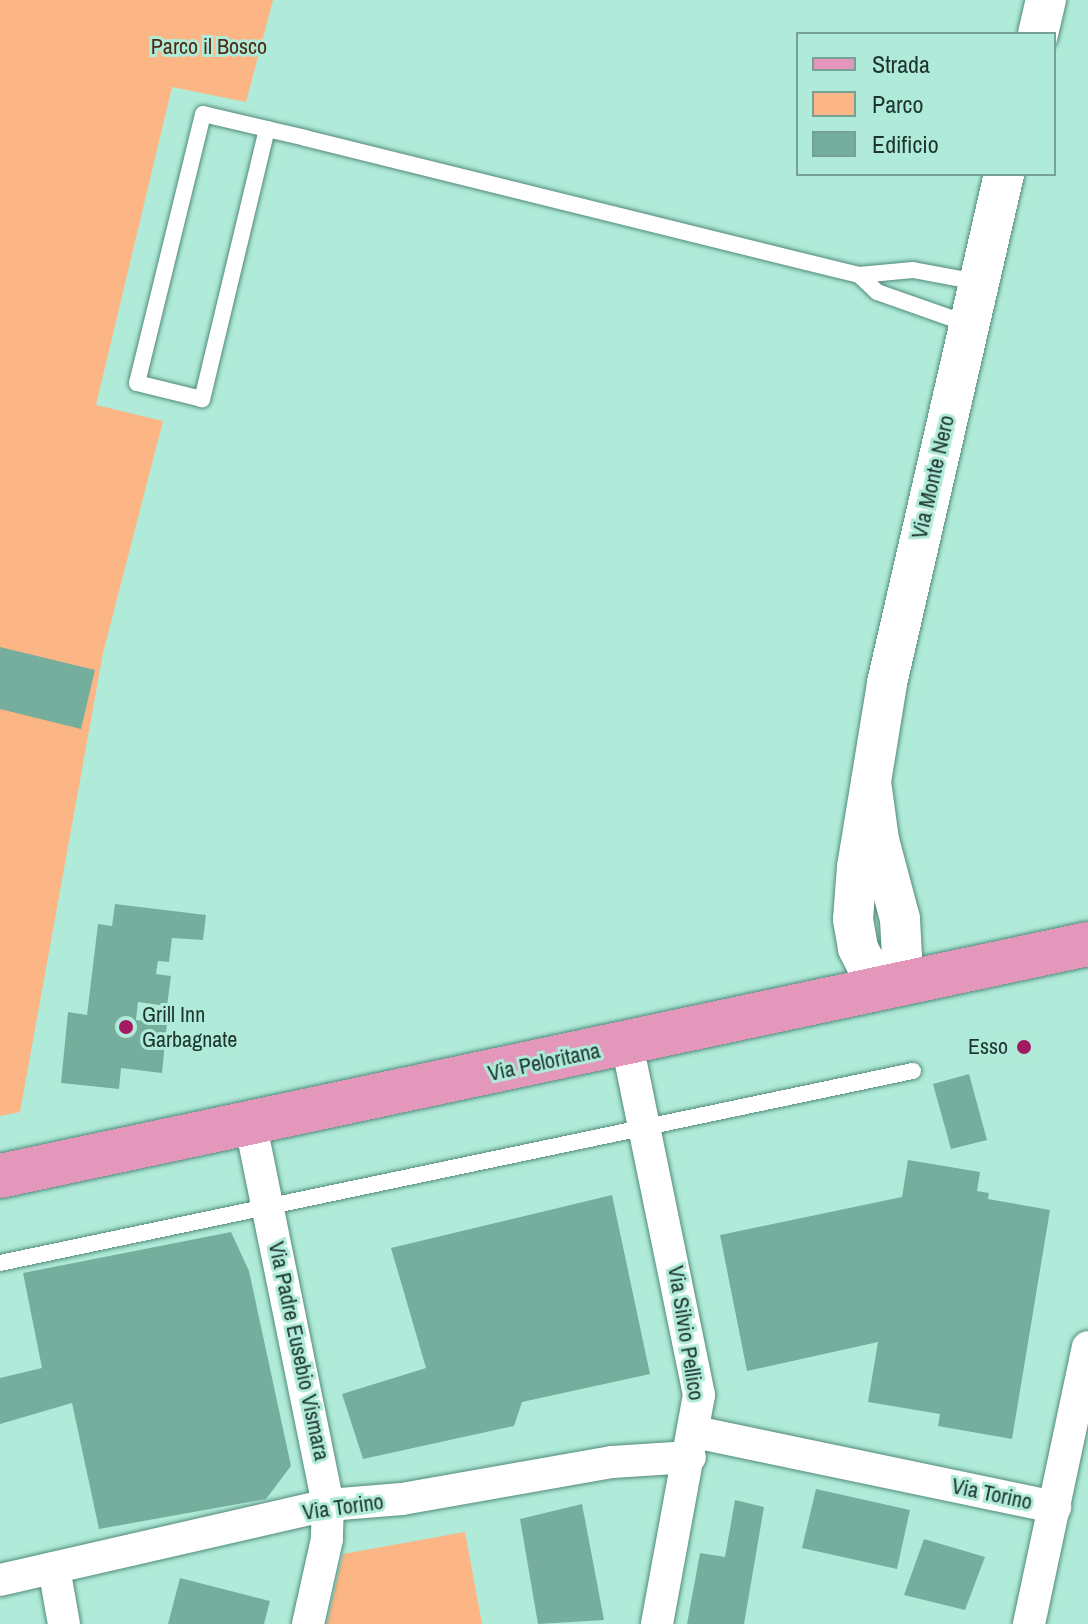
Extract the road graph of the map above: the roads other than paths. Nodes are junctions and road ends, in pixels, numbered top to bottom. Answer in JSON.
{"nodes":[{"id":1,"x":1046,"y":0,"type":"edge"},
{"id":2,"x":1038,"y":32,"type":"edge"},
{"id":3,"x":267,"y":129,"type":"junction"},
{"id":4,"x":1004,"y":176,"type":"edge"},
{"id":5,"x":859,"y":275,"type":"junction"},
{"id":6,"x":978,"y":282,"type":"junction"},
{"id":7,"x":968,"y":324,"type":"junction"},
{"id":8,"x":1088,"y":944,"type":"edge"},
{"id":9,"x":896,"y":982,"type":"junction"},
{"id":10,"x":627,"y":1044,"type":"junction"},
{"id":11,"x":913,"y":1071,"type":"dead end"},
{"id":12,"x":645,"y":1123,"type":"junction"},
{"id":13,"x":251,"y":1126,"type":"junction"},
{"id":14,"x":0,"y":1176,"type":"edge"},
{"id":15,"x":269,"y":1206,"type":"junction"},
{"id":16,"x":0,"y":1263,"type":"edge"},
{"id":17,"x":1088,"y":1347,"type":"edge"},
{"id":18,"x":692,"y":1444,"type":"junction"},
{"id":19,"x":1078,"y":1449,"type":"edge"},
{"id":20,"x":328,"y":1505,"type":"junction"},
{"id":21,"x":1055,"y":1507,"type":"junction"},
{"id":22,"x":54,"y":1568,"type":"junction"},
{"id":23,"x":0,"y":1580,"type":"edge"},
{"id":24,"x":64,"y":1624,"type":"edge"},
{"id":25,"x":308,"y":1624,"type":"edge"},
{"id":26,"x":657,"y":1624,"type":"edge"},
{"id":27,"x":1029,"y":1624,"type":"edge"}],
"edges":[{"from":1,"to":2,"type":"street"},
{"from":3,"to":3,"type":"lane"},
{"from":3,"to":5,"type":"lane"},
{"from":4,"to":6,"type":"street","name":"Via Monte Nero"},
{"from":5,"to":6,"type":"lane"},
{"from":5,"to":7,"type":"lane"},
{"from":6,"to":7,"type":"street","name":"Via Monte Nero"},
{"from":7,"to":9,"type":"street","name":"Via Monte Nero"},
{"from":8,"to":9,"type":"main road","name":"Via Peloritana"},
{"from":9,"to":10,"type":"main road","name":"Via Peloritana"},
{"from":10,"to":12,"type":"street","name":"Via Silvio Pellico"},
{"from":10,"to":13,"type":"main road","name":"Via Peloritana"},
{"from":11,"to":12,"type":"lane"},
{"from":12,"to":15,"type":"lane"},
{"from":12,"to":18,"type":"street","name":"Via Silvio Pellico"},
{"from":13,"to":14,"type":"main road","name":"Via Peloritana"},
{"from":13,"to":15,"type":"street","name":"Via Padre Eusebio Vismara"},
{"from":15,"to":16,"type":"lane"},
{"from":15,"to":20,"type":"street","name":"Via Padre Eusebio Vismara"},
{"from":17,"to":19,"type":"street"},
{"from":18,"to":20,"type":"street","name":"Via Torino"},
{"from":18,"to":21,"type":"street","name":"Via Torino"},
{"from":18,"to":26,"type":"street","name":"Via Silvio Pellico"},
{"from":19,"to":21,"type":"street"},
{"from":20,"to":22,"type":"street","name":"Via Torino"},
{"from":20,"to":25,"type":"street","name":"Via Padre Eusebio Vismara"},
{"from":21,"to":27,"type":"street"},
{"from":22,"to":23,"type":"street","name":"Via Torino"},
{"from":22,"to":24,"type":"street"}]}
